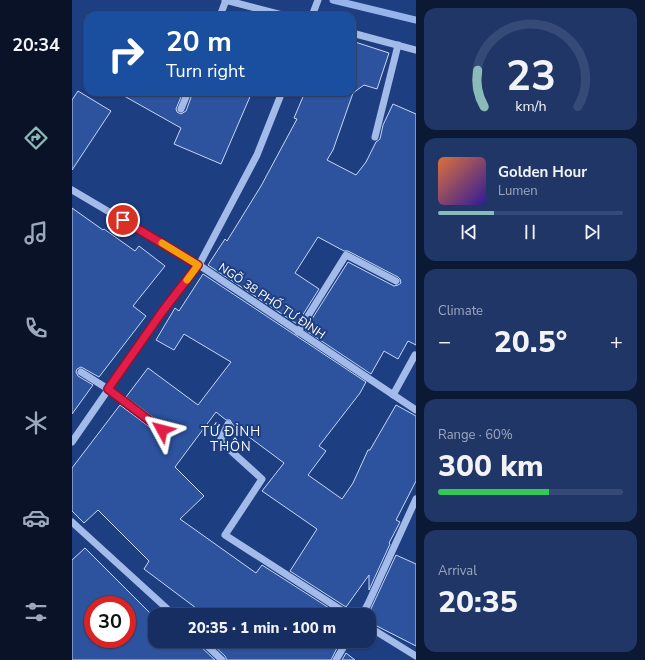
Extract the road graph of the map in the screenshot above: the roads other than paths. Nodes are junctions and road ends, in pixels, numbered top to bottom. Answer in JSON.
{"nodes":[{"id":1,"x":226,"y":0,"type":"edge"},
{"id":2,"x":318,"y":0,"type":"edge"},
{"id":3,"x":222,"y":12,"type":"edge"},
{"id":4,"x":271,"y":12,"type":"edge"},
{"id":5,"x":313,"y":12,"type":"edge"},
{"id":6,"x":356,"y":34,"type":"edge"},
{"id":7,"x":398,"y":45,"type":"junction"},
{"id":8,"x":416,"y":50,"type":"edge"},
{"id":9,"x":186,"y":96,"type":"edge"},
{"id":10,"x":280,"y":96,"type":"edge"},
{"id":11,"x":181,"y":110,"type":"dead end"},
{"id":12,"x":375,"y":137,"type":"dead end"},
{"id":13,"x":72,"y":190,"type":"edge"},
{"id":14,"x":198,"y":265,"type":"junction"},
{"id":15,"x":396,"y":281,"type":"dead end"},
{"id":16,"x":298,"y":332,"type":"junction"},
{"id":17,"x":415,"y":355,"type":"dead end"},
{"id":18,"x":81,"y":372,"type":"dead end"},
{"id":19,"x":108,"y":389,"type":"junction"},
{"id":20,"x":393,"y":395,"type":"junction"},
{"id":21,"x":416,"y":410,"type":"edge"},
{"id":22,"x":228,"y":424,"type":"dead end"},
{"id":23,"x":162,"y":430,"type":"dead end"},
{"id":24,"x":72,"y":442,"type":"edge"},
{"id":25,"x":416,"y":499,"type":"edge"},
{"id":26,"x":409,"y":514,"type":"junction"},
{"id":27,"x":416,"y":518,"type":"edge"},
{"id":28,"x":72,"y":522,"type":"edge"},
{"id":29,"x":166,"y":608,"type":"edge"},
{"id":30,"x":338,"y":608,"type":"edge"},
{"id":31,"x":366,"y":608,"type":"edge"},
{"id":32,"x":376,"y":632,"type":"edge"},
{"id":33,"x":209,"y":648,"type":"edge"},
{"id":34,"x":343,"y":648,"type":"edge"},
{"id":35,"x":416,"y":656,"type":"edge"},
{"id":36,"x":222,"y":660,"type":"edge"},
{"id":37,"x":336,"y":660,"type":"edge"}],
"edges":[{"from":1,"to":3,"type":"street"},
{"from":1,"to":4,"type":"street"},
{"from":2,"to":5,"type":"street"},
{"from":6,"to":7,"type":"street"},
{"from":7,"to":8,"type":"street"},
{"from":7,"to":12,"type":"street"},
{"from":9,"to":11,"type":"street"},
{"from":10,"to":14,"type":"street"},
{"from":13,"to":14,"type":"street","name":"NGÕ 38 PHỐ TƯ ĐÌNH"},
{"from":14,"to":16,"type":"street","name":"NGÕ 38 PHỐ TƯ ĐÌNH"},
{"from":14,"to":19,"type":"street"},
{"from":15,"to":16,"type":"street"},
{"from":16,"to":20,"type":"street","name":"NGÕ 38 PHỐ TƯ ĐÌNH"},
{"from":17,"to":20,"type":"street"},
{"from":18,"to":19,"type":"street"},
{"from":19,"to":23,"type":"street"},
{"from":19,"to":24,"type":"street"},
{"from":20,"to":21,"type":"street","name":"NGÕ 38 PHỐ TƯ ĐÌNH"},
{"from":22,"to":30,"type":"street"},
{"from":25,"to":26,"type":"street"},
{"from":26,"to":27,"type":"street"},
{"from":26,"to":31,"type":"street"},
{"from":28,"to":29,"type":"street"},
{"from":32,"to":35,"type":"street"},
{"from":33,"to":36,"type":"street"},
{"from":34,"to":37,"type":"street"}]}
